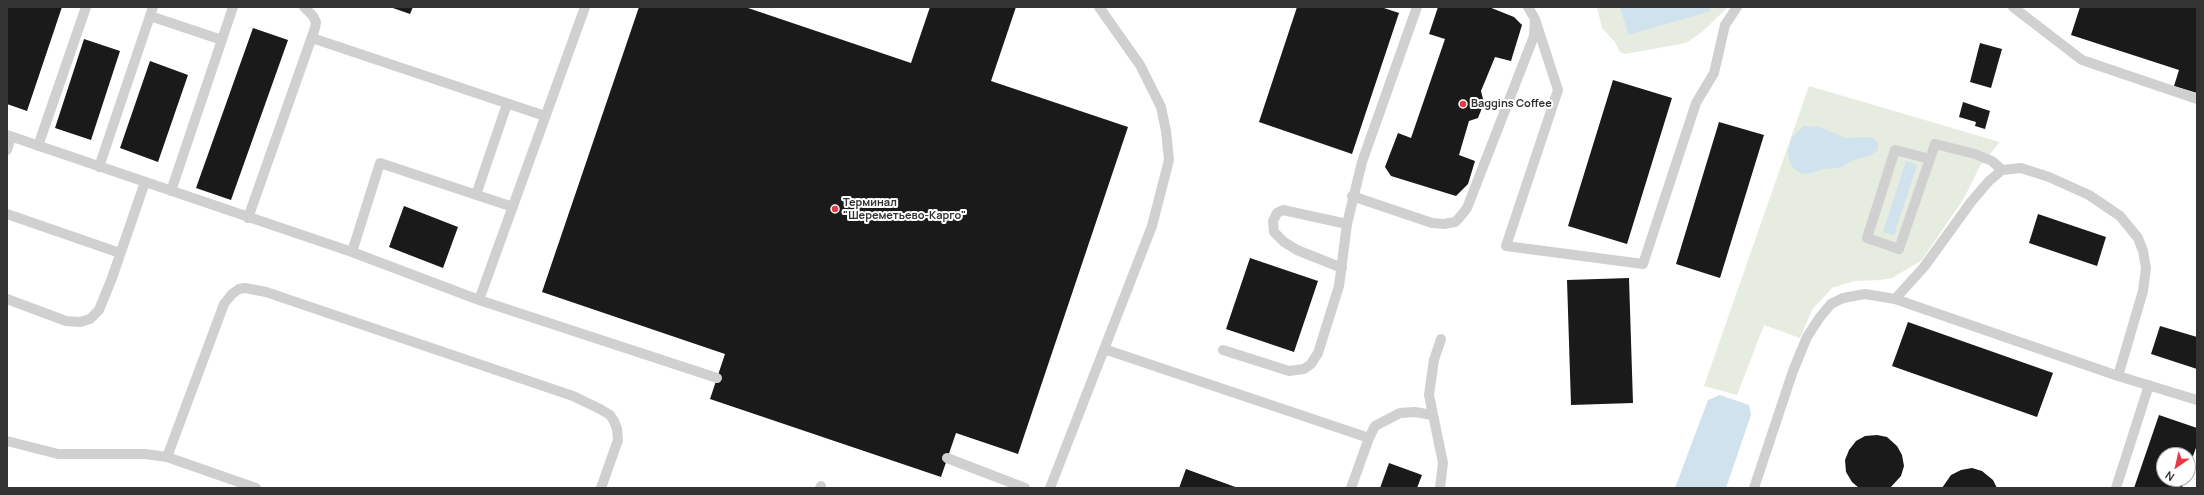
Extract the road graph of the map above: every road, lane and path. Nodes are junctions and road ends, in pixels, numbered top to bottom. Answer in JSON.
{"nodes":[{"id":1,"x":86,"y":7,"type":"edge"},
{"id":2,"x":233,"y":7,"type":"edge"},
{"id":3,"x":304,"y":7,"type":"edge"},
{"id":4,"x":585,"y":7,"type":"edge"},
{"id":5,"x":1099,"y":7,"type":"edge"},
{"id":6,"x":1416,"y":7,"type":"edge"},
{"id":7,"x":1528,"y":7,"type":"edge"},
{"id":8,"x":1737,"y":7,"type":"edge"},
{"id":9,"x":2013,"y":7,"type":"edge"},
{"id":10,"x":151,"y":11,"type":"edge"},
{"id":11,"x":1535,"y":19,"type":"junction"},
{"id":12,"x":312,"y":38,"type":"junction"},
{"id":13,"x":222,"y":40,"type":"junction"},
{"id":14,"x":2197,"y":99,"type":"edge"},
{"id":15,"x":507,"y":104,"type":"junction"},
{"id":16,"x":545,"y":116,"type":"junction"},
{"id":17,"x":9,"y":136,"type":"edge"},
{"id":18,"x":38,"y":146,"type":"junction"},
{"id":19,"x":7,"y":150,"type":"edge"},
{"id":20,"x":1930,"y":159,"type":"junction"},
{"id":21,"x":99,"y":167,"type":"junction"},
{"id":22,"x":2002,"y":170,"type":"junction"},
{"id":23,"x":145,"y":182,"type":"junction"},
{"id":24,"x":171,"y":191,"type":"junction"},
{"id":25,"x":476,"y":195,"type":"junction"},
{"id":26,"x":1352,"y":196,"type":"junction"},
{"id":27,"x":513,"y":207,"type":"junction"},
{"id":28,"x":7,"y":214,"type":"edge"},
{"id":29,"x":248,"y":218,"type":"junction"},
{"id":30,"x":1347,"y":224,"type":"junction"},
{"id":31,"x":352,"y":252,"type":"junction"},
{"id":32,"x":120,"y":253,"type":"junction"},
{"id":33,"x":1342,"y":268,"type":"junction"},
{"id":34,"x":7,"y":299,"type":"edge"},
{"id":35,"x":1894,"y":299,"type":"junction"},
{"id":36,"x":479,"y":300,"type":"junction"},
{"id":37,"x":1441,"y":339,"type":"dead end"},
{"id":38,"x":1104,"y":349,"type":"junction"},
{"id":39,"x":1223,"y":350,"type":"dead end"},
{"id":40,"x":2118,"y":376,"type":"junction"},
{"id":41,"x":717,"y":378,"type":"dead end"},
{"id":42,"x":2149,"y":385,"type":"junction"},
{"id":43,"x":2197,"y":400,"type":"edge"},
{"id":44,"x":1432,"y":415,"type":"junction"},
{"id":45,"x":1369,"y":438,"type":"junction"},
{"id":46,"x":7,"y":441,"type":"edge"},
{"id":47,"x":167,"y":457,"type":"junction"},
{"id":48,"x":947,"y":458,"type":"dead end"},
{"id":49,"x":256,"y":488,"type":"edge"},
{"id":50,"x":601,"y":488,"type":"edge"},
{"id":51,"x":1025,"y":488,"type":"edge"},
{"id":52,"x":1050,"y":488,"type":"edge"},
{"id":53,"x":1351,"y":488,"type":"edge"},
{"id":54,"x":1440,"y":488,"type":"edge"},
{"id":55,"x":1754,"y":488,"type":"edge"},
{"id":56,"x":2116,"y":488,"type":"edge"}],
"edges":[{"from":1,"to":18,"type":"lane"},
{"from":2,"to":13,"type":"lane"},
{"from":3,"to":12,"type":"lane"},
{"from":4,"to":16,"type":"lane"},
{"from":5,"to":38,"type":"lane"},
{"from":6,"to":26,"type":"lane"},
{"from":7,"to":11,"type":"lane"},
{"from":8,"to":11,"type":"lane"},
{"from":9,"to":14,"type":"lane"},
{"from":10,"to":13,"type":"lane"},
{"from":10,"to":21,"type":"lane"},
{"from":11,"to":26,"type":"lane"},
{"from":12,"to":15,"type":"lane"},
{"from":12,"to":29,"type":"lane"},
{"from":13,"to":24,"type":"lane"},
{"from":15,"to":16,"type":"lane"},
{"from":15,"to":25,"type":"lane"},
{"from":16,"to":27,"type":"lane"},
{"from":17,"to":18,"type":"lane"},
{"from":17,"to":19,"type":"lane"},
{"from":18,"to":21,"type":"lane"},
{"from":20,"to":20,"type":"lane"},
{"from":20,"to":22,"type":"lane"},
{"from":21,"to":23,"type":"lane"},
{"from":22,"to":35,"type":"lane"},
{"from":22,"to":40,"type":"lane"},
{"from":23,"to":24,"type":"lane"},
{"from":23,"to":32,"type":"lane"},
{"from":24,"to":29,"type":"lane"},
{"from":25,"to":27,"type":"lane"},
{"from":25,"to":31,"type":"lane"},
{"from":26,"to":30,"type":"lane"},
{"from":27,"to":36,"type":"lane"},
{"from":28,"to":32,"type":"lane"},
{"from":29,"to":31,"type":"lane"},
{"from":30,"to":33,"type":"lane"},
{"from":30,"to":33,"type":"lane"},
{"from":31,"to":36,"type":"lane"},
{"from":32,"to":34,"type":"lane"},
{"from":33,"to":39,"type":"lane"},
{"from":35,"to":40,"type":"lane"},
{"from":35,"to":55,"type":"lane"},
{"from":36,"to":41,"type":"lane"},
{"from":37,"to":44,"type":"lane"},
{"from":38,"to":45,"type":"lane"},
{"from":38,"to":52,"type":"lane"},
{"from":40,"to":42,"type":"lane"},
{"from":42,"to":43,"type":"lane"},
{"from":42,"to":56,"type":"lane"},
{"from":44,"to":45,"type":"lane"},
{"from":44,"to":54,"type":"lane"},
{"from":45,"to":53,"type":"lane"},
{"from":46,"to":47,"type":"lane"},
{"from":47,"to":49,"type":"lane"},
{"from":47,"to":50,"type":"lane"},
{"from":48,"to":51,"type":"lane"}]}
